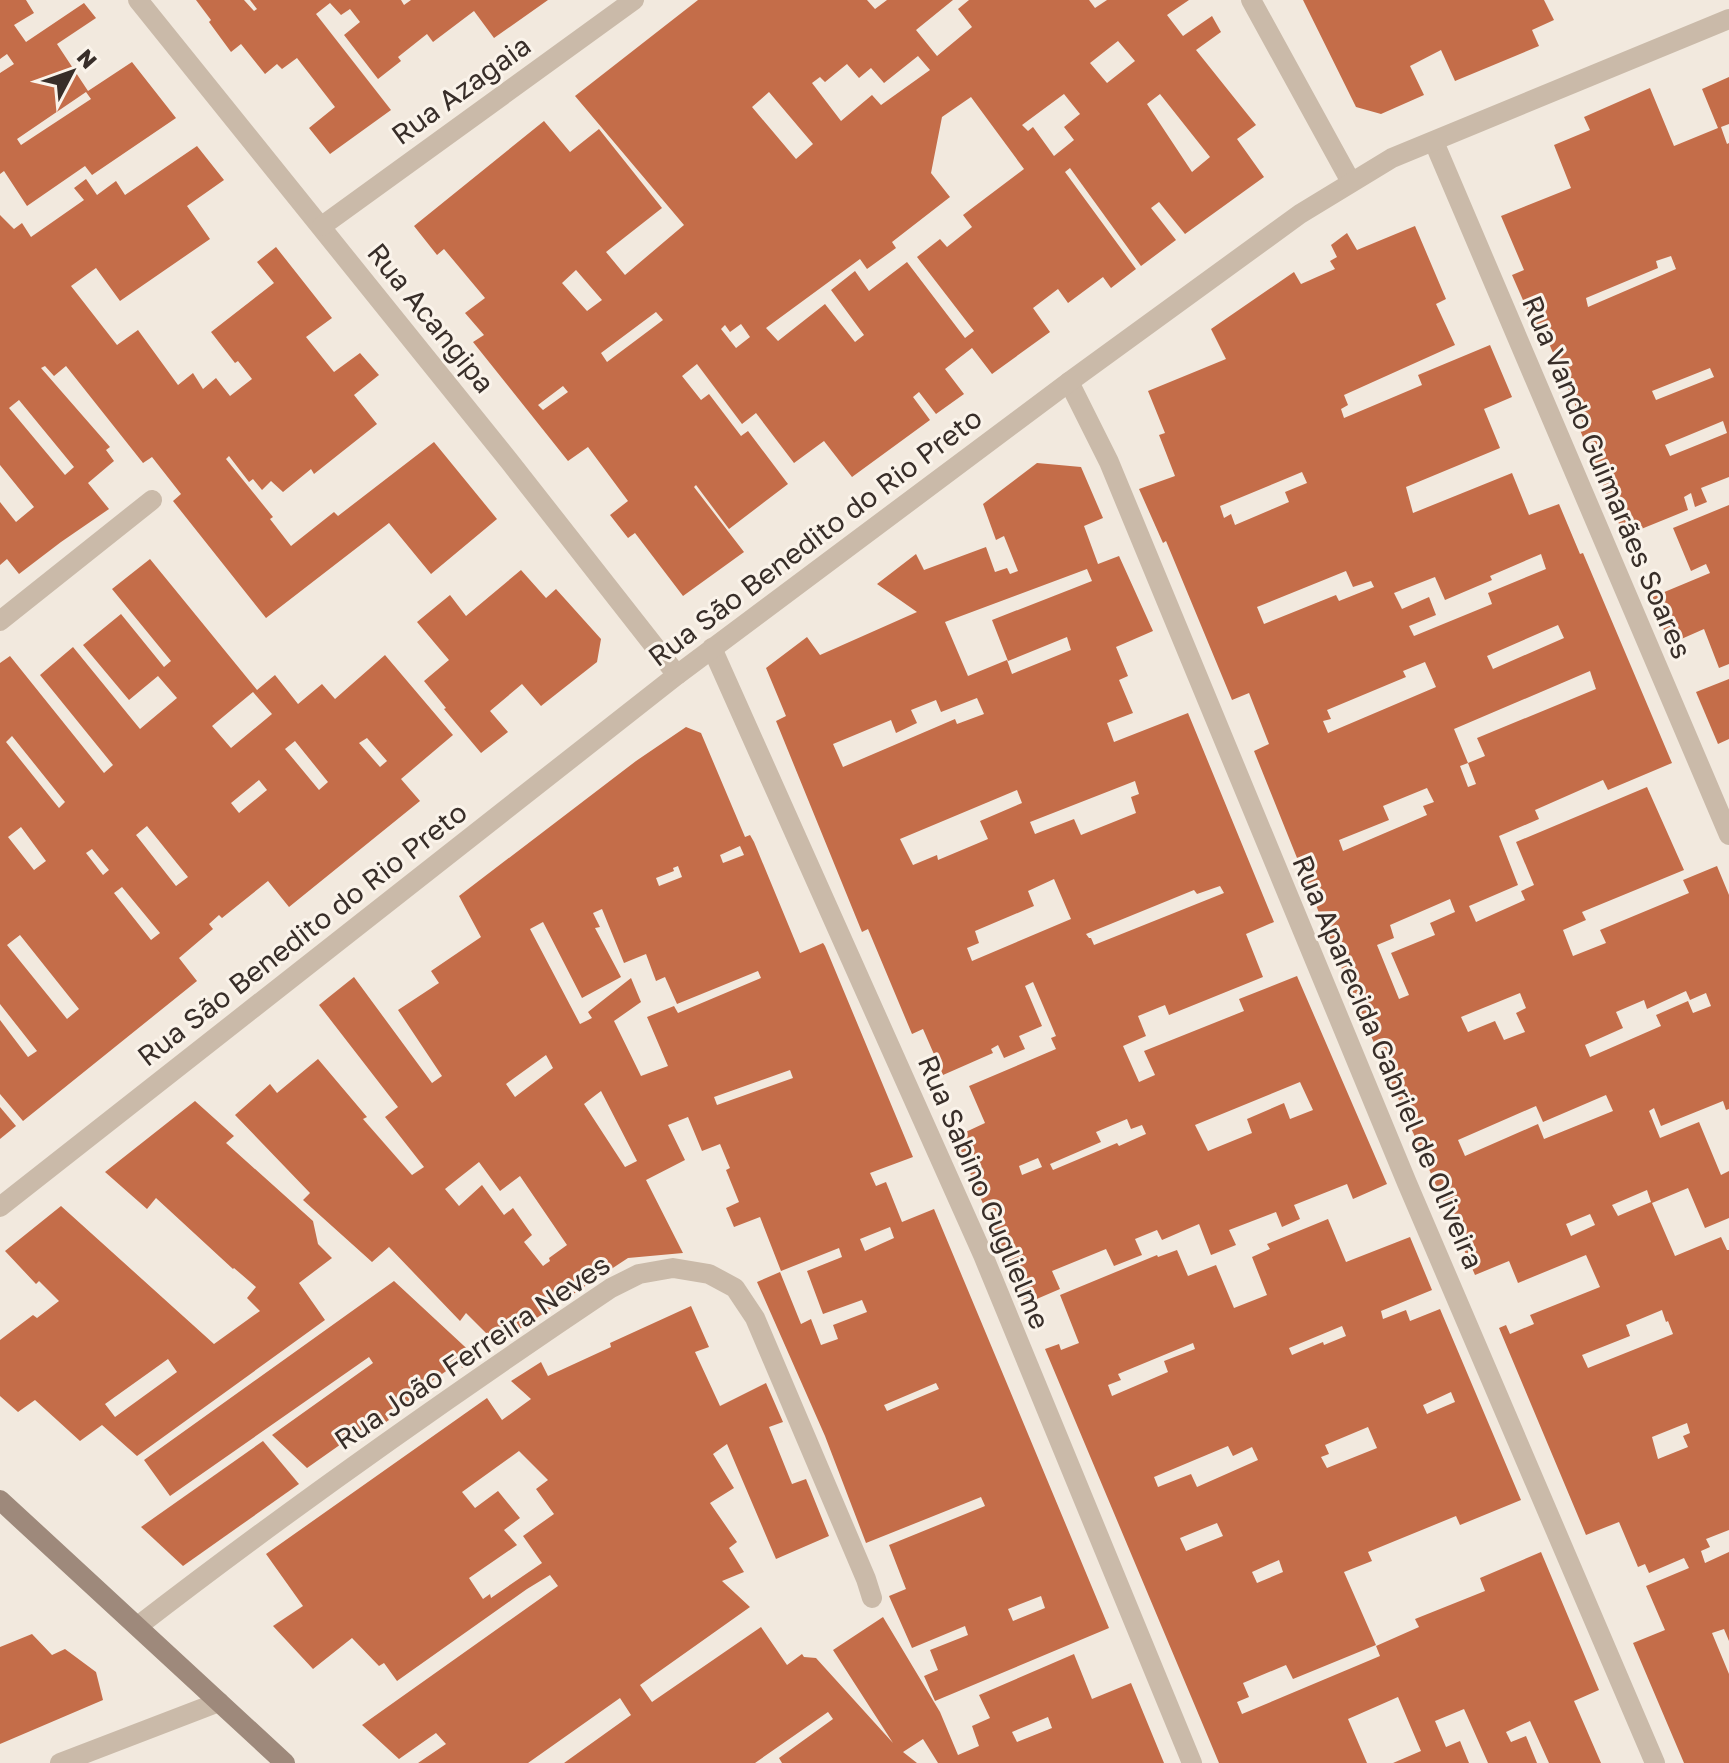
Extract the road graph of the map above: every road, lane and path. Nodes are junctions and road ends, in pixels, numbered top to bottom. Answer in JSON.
{"nodes":[{"id":1,"x":138,"y":0,"type":"edge"},
{"id":2,"x":634,"y":0,"type":"edge"},
{"id":3,"x":1251,"y":0,"type":"edge"},
{"id":4,"x":1729,"y":19,"type":"edge"},
{"id":5,"x":1434,"y":142,"type":"junction"},
{"id":6,"x":1351,"y":182,"type":"junction"},
{"id":7,"x":322,"y":226,"type":"junction"},
{"id":8,"x":1069,"y":382,"type":"junction"},
{"id":9,"x":152,"y":500,"type":"dead end"},
{"id":10,"x":0,"y":621,"type":"edge"},
{"id":11,"x":712,"y":648,"type":"junction"},
{"id":12,"x":677,"y":675,"type":"junction"},
{"id":13,"x":1729,"y":835,"type":"edge"},
{"id":14,"x":0,"y":1207,"type":"edge"},
{"id":15,"x":0,"y":1500,"type":"edge"},
{"id":16,"x":872,"y":1598,"type":"dead end"},
{"id":17,"x":138,"y":1626,"type":"junction"},
{"id":18,"x":219,"y":1702,"type":"junction"},
{"id":19,"x":60,"y":1763,"type":"edge"},
{"id":20,"x":285,"y":1763,"type":"edge"},
{"id":21,"x":1192,"y":1763,"type":"edge"},
{"id":22,"x":1655,"y":1763,"type":"edge"}],
"edges":[{"from":1,"to":7,"type":"street","name":"Rua Acangipa"},
{"from":2,"to":7,"type":"street","name":"Rua Azagaia"},
{"from":3,"to":6,"type":"street"},
{"from":4,"to":5,"type":"street","name":"Rua São Benedito do Rio Preto"},
{"from":5,"to":6,"type":"street","name":"Rua São Benedito do Rio Preto"},
{"from":5,"to":13,"type":"street","name":"Rua Vando Guimarães Soares"},
{"from":6,"to":8,"type":"street","name":"Rua São Benedito do Rio Preto"},
{"from":7,"to":12,"type":"street","name":"Rua Acangipa"},
{"from":8,"to":11,"type":"street","name":"Rua São Benedito do Rio Preto"},
{"from":8,"to":22,"type":"street","name":"Rua Aparecida Gabriel de Oliveira"},
{"from":9,"to":10,"type":"street"},
{"from":11,"to":12,"type":"street","name":"Rua São Benedito do Rio Preto"},
{"from":11,"to":21,"type":"street","name":"Rua Sabino Guglielme"},
{"from":12,"to":14,"type":"street","name":"Rua São Benedito do Rio Preto"},
{"from":15,"to":17,"type":"main road"},
{"from":16,"to":17,"type":"street","name":"Rua João Ferreira Neves"},
{"from":17,"to":18,"type":"main road"},
{"from":18,"to":19,"type":"street"},
{"from":18,"to":20,"type":"main road"}]}
